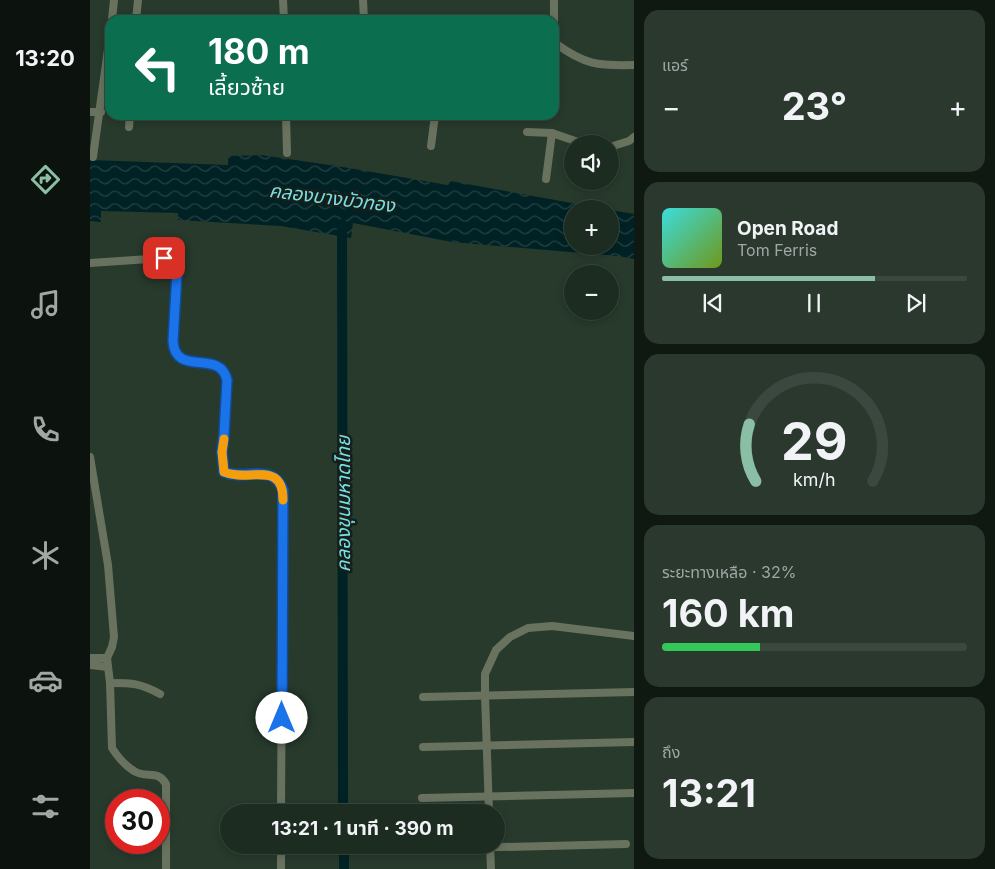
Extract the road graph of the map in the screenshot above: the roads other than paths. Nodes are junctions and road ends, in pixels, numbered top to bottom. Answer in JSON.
{"nodes":[{"id":1,"x":114,"y":0,"type":"edge"},
{"id":2,"x":138,"y":0,"type":"edge"},
{"id":3,"x":283,"y":0,"type":"edge"},
{"id":4,"x":363,"y":0,"type":"edge"},
{"id":5,"x":554,"y":0,"type":"edge"},
{"id":6,"x":112,"y":15,"type":"edge"},
{"id":7,"x":136,"y":15,"type":"edge"},
{"id":8,"x":284,"y":15,"type":"edge"},
{"id":9,"x":364,"y":15,"type":"edge"},
{"id":10,"x":554,"y":15,"type":"edge"},
{"id":11,"x":559,"y":46,"type":"edge"},
{"id":12,"x":634,"y":65,"type":"edge"},
{"id":13,"x":105,"y":78,"type":"edge"},
{"id":14,"x":90,"y":112,"type":"edge"},
{"id":15,"x":101,"y":112,"type":"junction"},
{"id":16,"x":130,"y":120,"type":"edge"},
{"id":17,"x":286,"y":120,"type":"edge"},
{"id":18,"x":434,"y":120,"type":"edge"},
{"id":19,"x":129,"y":127,"type":"dead end"},
{"id":20,"x":527,"y":132,"type":"dead end"},
{"id":21,"x":552,"y":133,"type":"junction"},
{"id":22,"x":564,"y":137,"type":"edge"},
{"id":23,"x":93,"y":138,"type":"edge"},
{"id":24,"x":634,"y":138,"type":"edge"},
{"id":25,"x":619,"y":144,"type":"edge"},
{"id":26,"x":431,"y":146,"type":"dead end"},
{"id":27,"x":287,"y":153,"type":"dead end"},
{"id":28,"x":93,"y":157,"type":"dead end"},
{"id":29,"x":546,"y":180,"type":"dead end"},
{"id":30,"x":90,"y":262,"type":"edge"},
{"id":31,"x":90,"y":457,"type":"edge"},
{"id":32,"x":634,"y":636,"type":"edge"},
{"id":33,"x":90,"y":658,"type":"edge"},
{"id":34,"x":107,"y":662,"type":"junction"},
{"id":35,"x":90,"y":665,"type":"edge"},
{"id":36,"x":110,"y":683,"type":"junction"},
{"id":37,"x":634,"y":692,"type":"edge"},
{"id":38,"x":160,"y":694,"type":"dead end"},
{"id":39,"x":485,"y":696,"type":"junction"},
{"id":40,"x":423,"y":697,"type":"dead end"},
{"id":41,"x":634,"y":742,"type":"edge"},
{"id":42,"x":487,"y":745,"type":"junction"},
{"id":43,"x":422,"y":747,"type":"dead end"},
{"id":44,"x":634,"y":793,"type":"edge"},
{"id":45,"x":488,"y":797,"type":"junction"},
{"id":46,"x":422,"y":798,"type":"dead end"},
{"id":47,"x":281,"y":804,"type":"edge"},
{"id":48,"x":488,"y":804,"type":"edge"},
{"id":49,"x":626,"y":844,"type":"dead end"},
{"id":50,"x":505,"y":846,"type":"edge"},
{"id":51,"x":281,"y":854,"type":"edge"},
{"id":52,"x":490,"y":854,"type":"edge"},
{"id":53,"x":166,"y":869,"type":"edge"},
{"id":54,"x":281,"y":869,"type":"edge"},
{"id":55,"x":491,"y":869,"type":"edge"}],
"edges":[{"from":1,"to":6,"type":"street"},
{"from":2,"to":7,"type":"street"},
{"from":3,"to":8,"type":"street"},
{"from":4,"to":9,"type":"street"},
{"from":5,"to":10,"type":"street"},
{"from":11,"to":12,"type":"street"},
{"from":13,"to":15,"type":"street"},
{"from":14,"to":15,"type":"street"},
{"from":15,"to":23,"type":"street"},
{"from":16,"to":19,"type":"street"},
{"from":17,"to":27,"type":"street"},
{"from":18,"to":26,"type":"street"},
{"from":20,"to":21,"type":"street"},
{"from":21,"to":22,"type":"street"},
{"from":21,"to":29,"type":"street"},
{"from":23,"to":28,"type":"street"},
{"from":24,"to":25,"type":"street"},
{"from":30,"to":47,"type":"street"},
{"from":31,"to":34,"type":"street"},
{"from":32,"to":39,"type":"street"},
{"from":33,"to":34,"type":"street"},
{"from":34,"to":35,"type":"street"},
{"from":34,"to":36,"type":"street"},
{"from":36,"to":38,"type":"street"},
{"from":36,"to":53,"type":"street"},
{"from":37,"to":39,"type":"street"},
{"from":39,"to":40,"type":"street"},
{"from":39,"to":42,"type":"street"},
{"from":41,"to":42,"type":"street"},
{"from":42,"to":43,"type":"street"},
{"from":42,"to":45,"type":"street"},
{"from":44,"to":45,"type":"street"},
{"from":45,"to":46,"type":"street"},
{"from":45,"to":48,"type":"street"},
{"from":49,"to":50,"type":"street"},
{"from":51,"to":54,"type":"street"},
{"from":52,"to":55,"type":"street"}]}
